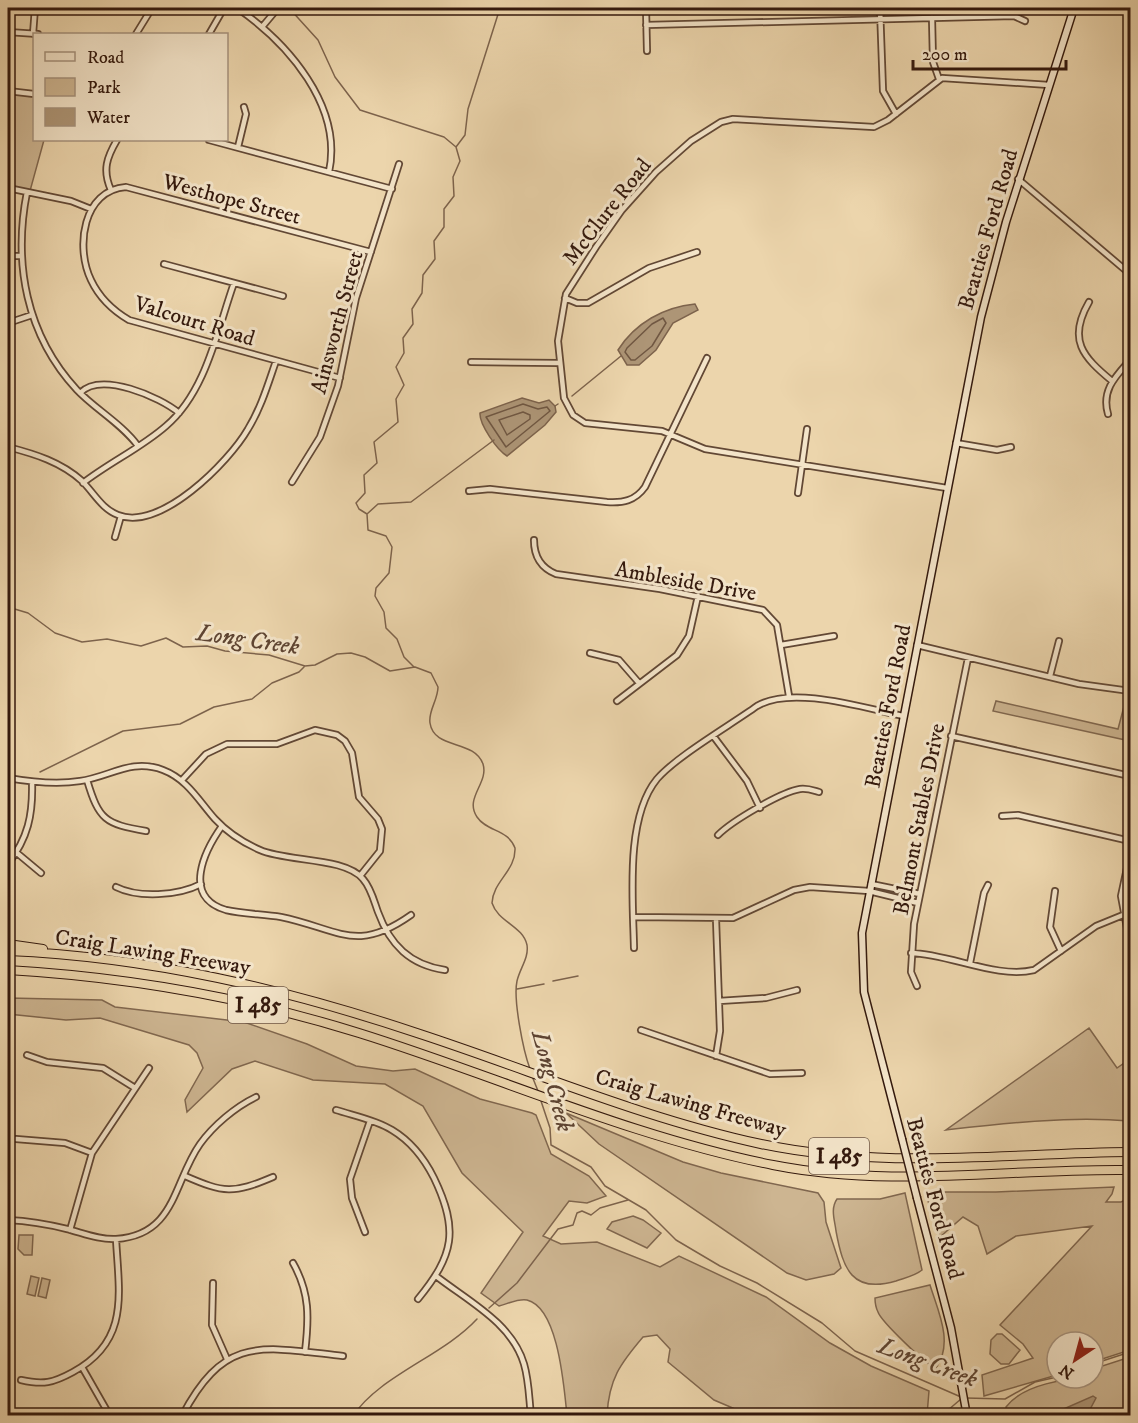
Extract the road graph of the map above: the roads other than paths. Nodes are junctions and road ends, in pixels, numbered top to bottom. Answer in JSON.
{"nodes":[{"id":1,"x":35,"y":8,"type":"edge"},
{"id":2,"x":152,"y":8,"type":"edge"},
{"id":3,"x":224,"y":8,"type":"edge"},
{"id":4,"x":237,"y":8,"type":"edge"},
{"id":5,"x":278,"y":8,"type":"edge"},
{"id":6,"x":646,"y":8,"type":"edge"},
{"id":7,"x":880,"y":8,"type":"edge"},
{"id":8,"x":1074,"y":8,"type":"edge"},
{"id":9,"x":932,"y":18,"type":"junction"},
{"id":10,"x":881,"y":20,"type":"junction"},
{"id":11,"x":1025,"y":21,"type":"dead end"},
{"id":12,"x":646,"y":26,"type":"junction"},
{"id":13,"x":262,"y":27,"type":"junction"},
{"id":14,"x":8,"y":32,"type":"edge"},
{"id":15,"x":36,"y":33,"type":"edge"},
{"id":16,"x":137,"y":33,"type":"edge"},
{"id":17,"x":210,"y":33,"type":"edge"},
{"id":18,"x":33,"y":34,"type":"edge"},
{"id":19,"x":647,"y":51,"type":"dead end"},
{"id":20,"x":939,"y":79,"type":"junction"},
{"id":21,"x":1049,"y":85,"type":"junction"},
{"id":22,"x":8,"y":91,"type":"edge"},
{"id":23,"x":33,"y":93,"type":"edge"},
{"id":24,"x":244,"y":107,"type":"dead end"},
{"id":25,"x":896,"y":114,"type":"junction"},
{"id":26,"x":116,"y":141,"type":"edge"},
{"id":27,"x":213,"y":141,"type":"edge"},
{"id":28,"x":238,"y":147,"type":"junction"},
{"id":29,"x":399,"y":164,"type":"dead end"},
{"id":30,"x":329,"y":172,"type":"junction"},
{"id":31,"x":1018,"y":179,"type":"junction"},
{"id":32,"x":8,"y":188,"type":"edge"},
{"id":33,"x":392,"y":189,"type":"junction"},
{"id":34,"x":111,"y":190,"type":"junction"},
{"id":35,"x":27,"y":192,"type":"junction"},
{"id":36,"x":91,"y":209,"type":"junction"},
{"id":37,"x":371,"y":252,"type":"junction"},
{"id":38,"x":697,"y":252,"type":"dead end"},
{"id":39,"x":8,"y":256,"type":"edge"},
{"id":40,"x":21,"y":256,"type":"junction"},
{"id":41,"x":164,"y":264,"type":"dead end"},
{"id":42,"x":1131,"y":274,"type":"edge"},
{"id":43,"x":234,"y":283,"type":"junction"},
{"id":44,"x":283,"y":296,"type":"dead end"},
{"id":45,"x":565,"y":298,"type":"junction"},
{"id":46,"x":1089,"y":302,"type":"dead end"},
{"id":47,"x":32,"y":315,"type":"junction"},
{"id":48,"x":8,"y":322,"type":"edge"},
{"id":49,"x":213,"y":344,"type":"junction"},
{"id":50,"x":707,"y":358,"type":"dead end"},
{"id":51,"x":1131,"y":360,"type":"edge"},
{"id":52,"x":276,"y":361,"type":"junction"},
{"id":53,"x":471,"y":362,"type":"dead end"},
{"id":54,"x":560,"y":363,"type":"junction"},
{"id":55,"x":340,"y":378,"type":"junction"},
{"id":56,"x":1112,"y":381,"type":"junction"},
{"id":57,"x":80,"y":393,"type":"junction"},
{"id":58,"x":179,"y":413,"type":"junction"},
{"id":59,"x":1108,"y":414,"type":"dead end"},
{"id":60,"x":807,"y":429,"type":"dead end"},
{"id":61,"x":671,"y":434,"type":"junction"},
{"id":62,"x":956,"y":443,"type":"junction"},
{"id":63,"x":138,"y":446,"type":"junction"},
{"id":64,"x":8,"y":447,"type":"edge"},
{"id":65,"x":1011,"y":447,"type":"dead end"},
{"id":66,"x":801,"y":466,"type":"junction"},
{"id":67,"x":292,"y":482,"type":"dead end"},
{"id":68,"x":83,"y":483,"type":"junction"},
{"id":69,"x":947,"y":488,"type":"junction"},
{"id":70,"x":469,"y":491,"type":"dead end"},
{"id":71,"x":798,"y":493,"type":"dead end"},
{"id":72,"x":121,"y":516,"type":"junction"},
{"id":73,"x":115,"y":537,"type":"dead end"},
{"id":74,"x":534,"y":540,"type":"dead end"},
{"id":75,"x":698,"y":596,"type":"junction"},
{"id":76,"x":834,"y":636,"type":"dead end"},
{"id":77,"x":1059,"y":641,"type":"dead end"},
{"id":78,"x":781,"y":645,"type":"junction"},
{"id":79,"x":917,"y":645,"type":"junction"},
{"id":80,"x":590,"y":653,"type":"dead end"},
{"id":81,"x":968,"y":658,"type":"junction"},
{"id":82,"x":1050,"y":676,"type":"junction"},
{"id":83,"x":639,"y":683,"type":"junction"},
{"id":84,"x":1131,"y":691,"type":"edge"},
{"id":85,"x":789,"y":696,"type":"junction"},
{"id":86,"x":617,"y":701,"type":"dead end"},
{"id":87,"x":903,"y":716,"type":"junction"},
{"id":88,"x":714,"y":736,"type":"junction"},
{"id":89,"x":951,"y":736,"type":"junction"},
{"id":90,"x":1131,"y":776,"type":"edge"},
{"id":91,"x":8,"y":778,"type":"edge"},
{"id":92,"x":87,"y":780,"type":"junction"},
{"id":93,"x":182,"y":780,"type":"junction"},
{"id":94,"x":32,"y":782,"type":"junction"},
{"id":95,"x":819,"y":792,"type":"dead end"},
{"id":96,"x":760,"y":808,"type":"junction"},
{"id":97,"x":1002,"y":816,"type":"dead end"},
{"id":98,"x":222,"y":826,"type":"junction"},
{"id":99,"x":146,"y":831,"type":"dead end"},
{"id":100,"x":718,"y":835,"type":"dead end"},
{"id":101,"x":1131,"y":841,"type":"edge"},
{"id":102,"x":17,"y":853,"type":"junction"},
{"id":103,"x":1131,"y":854,"type":"edge"},
{"id":104,"x":8,"y":864,"type":"edge"},
{"id":105,"x":41,"y":873,"type":"dead end"},
{"id":106,"x":360,"y":876,"type":"junction"},
{"id":107,"x":201,"y":884,"type":"junction"},
{"id":108,"x":988,"y":885,"type":"dead end"},
{"id":109,"x":116,"y":886,"type":"dead end"},
{"id":110,"x":870,"y":887,"type":"junction"},
{"id":111,"x":1055,"y":891,"type":"dead end"},
{"id":112,"x":920,"y":894,"type":"junction"},
{"id":113,"x":918,"y":903,"type":"junction"},
{"id":114,"x":411,"y":915,"type":"dead end"},
{"id":115,"x":1122,"y":915,"type":"junction"},
{"id":116,"x":634,"y":917,"type":"junction"},
{"id":117,"x":716,"y":919,"type":"junction"},
{"id":118,"x":386,"y":932,"type":"junction"},
{"id":119,"x":1129,"y":939,"type":"edge"},
{"id":120,"x":8,"y":944,"type":"edge"},
{"id":121,"x":634,"y":948,"type":"dead end"},
{"id":122,"x":8,"y":951,"type":"edge"},
{"id":123,"x":1062,"y":951,"type":"junction"},
{"id":124,"x":911,"y":953,"type":"junction"},
{"id":125,"x":71,"y":955,"type":"junction"},
{"id":126,"x":970,"y":963,"type":"junction"},
{"id":127,"x":8,"y":970,"type":"edge"},
{"id":128,"x":446,"y":970,"type":"dead end"},
{"id":129,"x":916,"y":986,"type":"dead end"},
{"id":130,"x":797,"y":990,"type":"dead end"},
{"id":131,"x":718,"y":1001,"type":"junction"},
{"id":132,"x":641,"y":1030,"type":"dead end"},
{"id":133,"x":27,"y":1055,"type":"dead end"},
{"id":134,"x":716,"y":1056,"type":"junction"},
{"id":135,"x":148,"y":1068,"type":"dead end"},
{"id":136,"x":802,"y":1073,"type":"dead end"},
{"id":137,"x":135,"y":1088,"type":"junction"},
{"id":138,"x":256,"y":1097,"type":"dead end"},
{"id":139,"x":336,"y":1110,"type":"dead end"},
{"id":140,"x":370,"y":1121,"type":"junction"},
{"id":141,"x":16,"y":1139,"type":"dead end"},
{"id":142,"x":1131,"y":1152,"type":"edge"},
{"id":143,"x":92,"y":1153,"type":"junction"},
{"id":144,"x":1131,"y":1170,"type":"edge"},
{"id":145,"x":184,"y":1176,"type":"junction"},
{"id":146,"x":273,"y":1177,"type":"dead end"},
{"id":147,"x":8,"y":1220,"type":"edge"},
{"id":148,"x":70,"y":1230,"type":"junction"},
{"id":149,"x":365,"y":1232,"type":"dead end"},
{"id":150,"x":116,"y":1239,"type":"junction"},
{"id":151,"x":292,"y":1263,"type":"dead end"},
{"id":152,"x":436,"y":1276,"type":"junction"},
{"id":153,"x":213,"y":1283,"type":"dead end"},
{"id":154,"x":418,"y":1299,"type":"dead end"},
{"id":155,"x":305,"y":1352,"type":"junction"},
{"id":156,"x":343,"y":1356,"type":"dead end"},
{"id":157,"x":227,"y":1359,"type":"junction"},
{"id":158,"x":82,"y":1367,"type":"junction"},
{"id":159,"x":21,"y":1380,"type":"dead end"},
{"id":160,"x":110,"y":1416,"type":"edge"},
{"id":161,"x":182,"y":1416,"type":"edge"},
{"id":162,"x":531,"y":1416,"type":"edge"},
{"id":163,"x":967,"y":1416,"type":"edge"}],
"edges":[{"from":1,"to":15,"type":"street"},
{"from":2,"to":16,"type":"street"},
{"from":3,"to":17,"type":"street"},
{"from":4,"to":13,"type":"street"},
{"from":5,"to":13,"type":"street"},
{"from":6,"to":12,"type":"street"},
{"from":7,"to":10,"type":"street"},
{"from":8,"to":21,"type":"main road","name":"Beatties Ford Road"},
{"from":9,"to":10,"type":"street"},
{"from":9,"to":11,"type":"street"},
{"from":9,"to":20,"type":"street"},
{"from":10,"to":12,"type":"street"},
{"from":10,"to":25,"type":"street"},
{"from":12,"to":19,"type":"street"},
{"from":13,"to":30,"type":"street"},
{"from":14,"to":18,"type":"street"},
{"from":20,"to":21,"type":"street"},
{"from":20,"to":25,"type":"street","name":"McClure Road"},
{"from":21,"to":31,"type":"main road","name":"Beatties Ford Road"},
{"from":22,"to":23,"type":"street"},
{"from":24,"to":28,"type":"street"},
{"from":25,"to":45,"type":"street","name":"McClure Road"},
{"from":26,"to":34,"type":"street"},
{"from":27,"to":28,"type":"street"},
{"from":28,"to":30,"type":"street"},
{"from":29,"to":33,"type":"street","name":"Ainsworth Street"},
{"from":30,"to":33,"type":"street"},
{"from":31,"to":42,"type":"street"},
{"from":31,"to":62,"type":"main road","name":"Beatties Ford Road"},
{"from":32,"to":35,"type":"street"},
{"from":33,"to":37,"type":"street","name":"Ainsworth Street"},
{"from":34,"to":36,"type":"street"},
{"from":34,"to":37,"type":"street","name":"Westhope Street"},
{"from":35,"to":36,"type":"street"},
{"from":35,"to":40,"type":"street"},
{"from":36,"to":49,"type":"street","name":"Valcourt Road"},
{"from":37,"to":55,"type":"street","name":"Ainsworth Street"},
{"from":38,"to":45,"type":"street","name":"McClure Road"},
{"from":39,"to":40,"type":"street"},
{"from":40,"to":47,"type":"street"},
{"from":41,"to":43,"type":"street"},
{"from":43,"to":44,"type":"street"},
{"from":43,"to":49,"type":"street"},
{"from":45,"to":54,"type":"street","name":"McClure Road"},
{"from":46,"to":56,"type":"street"},
{"from":47,"to":48,"type":"street"},
{"from":47,"to":57,"type":"street"},
{"from":49,"to":52,"type":"street","name":"Valcourt Road"},
{"from":49,"to":58,"type":"street"},
{"from":50,"to":61,"type":"street"},
{"from":51,"to":56,"type":"street"},
{"from":52,"to":55,"type":"street","name":"Valcourt Road"},
{"from":52,"to":72,"type":"street"},
{"from":53,"to":54,"type":"street"},
{"from":54,"to":61,"type":"street","name":"McClure Road"},
{"from":55,"to":67,"type":"street","name":"Ainsworth Street"},
{"from":56,"to":59,"type":"street"},
{"from":57,"to":58,"type":"street"},
{"from":57,"to":63,"type":"street"},
{"from":58,"to":63,"type":"street"},
{"from":60,"to":66,"type":"street"},
{"from":61,"to":66,"type":"street","name":"McClure Road"},
{"from":61,"to":70,"type":"street"},
{"from":62,"to":65,"type":"street"},
{"from":62,"to":69,"type":"main road","name":"Beatties Ford Road"},
{"from":63,"to":68,"type":"street"},
{"from":64,"to":68,"type":"street"},
{"from":66,"to":69,"type":"street","name":"McClure Road"},
{"from":66,"to":71,"type":"street"},
{"from":68,"to":72,"type":"street"},
{"from":69,"to":79,"type":"main road","name":"Beatties Ford Road"},
{"from":72,"to":73,"type":"street"},
{"from":74,"to":75,"type":"street","name":"Ambleside Drive"},
{"from":75,"to":78,"type":"street","name":"Ambleside Drive"},
{"from":75,"to":83,"type":"street"},
{"from":76,"to":78,"type":"street"},
{"from":77,"to":82,"type":"street"},
{"from":78,"to":85,"type":"street","name":"Ambleside Drive"},
{"from":79,"to":81,"type":"street"},
{"from":79,"to":87,"type":"main road","name":"Beatties Ford Road"},
{"from":80,"to":83,"type":"street"},
{"from":81,"to":82,"type":"street"},
{"from":81,"to":89,"type":"street","name":"Belmont Stables Drive"},
{"from":82,"to":84,"type":"street"},
{"from":83,"to":86,"type":"street"},
{"from":85,"to":87,"type":"street"},
{"from":85,"to":88,"type":"street"},
{"from":87,"to":110,"type":"main road","name":"Beatties Ford Road"},
{"from":88,"to":96,"type":"street"},
{"from":88,"to":116,"type":"street"},
{"from":89,"to":90,"type":"street"},
{"from":89,"to":112,"type":"street","name":"Belmont Stables Drive"},
{"from":91,"to":94,"type":"street"},
{"from":92,"to":93,"type":"street"},
{"from":92,"to":94,"type":"street"},
{"from":92,"to":99,"type":"street"},
{"from":93,"to":98,"type":"street"},
{"from":93,"to":106,"type":"street"},
{"from":94,"to":102,"type":"street"},
{"from":95,"to":96,"type":"street"},
{"from":96,"to":100,"type":"street"},
{"from":97,"to":101,"type":"street"},
{"from":98,"to":106,"type":"street"},
{"from":98,"to":107,"type":"street"},
{"from":102,"to":104,"type":"street"},
{"from":102,"to":105,"type":"street"},
{"from":103,"to":115,"type":"street"},
{"from":106,"to":118,"type":"street"},
{"from":107,"to":109,"type":"street"},
{"from":107,"to":118,"type":"street"},
{"from":108,"to":126,"type":"street"},
{"from":110,"to":112,"type":"street"},
{"from":110,"to":113,"type":"street"},
{"from":110,"to":117,"type":"street"},
{"from":110,"to":163,"type":"main road","name":"Beatties Ford Road","bridge":true},
{"from":111,"to":123,"type":"street"},
{"from":112,"to":113,"type":"street","name":"Belmont Stables Drive"},
{"from":113,"to":124,"type":"street","name":"Belmont Stables Drive"},
{"from":114,"to":118,"type":"street"},
{"from":115,"to":119,"type":"street"},
{"from":115,"to":123,"type":"street"},
{"from":116,"to":117,"type":"street"},
{"from":116,"to":121,"type":"street"},
{"from":117,"to":131,"type":"street"},
{"from":118,"to":128,"type":"street"},
{"from":120,"to":125,"type":"highway"},
{"from":122,"to":125,"type":"highway","name":"Craig Lawing Freeway","number":"I 485"},
{"from":123,"to":126,"type":"street"},
{"from":124,"to":126,"type":"street"},
{"from":124,"to":129,"type":"street","name":"Belmont Stables Drive"},
{"from":125,"to":142,"type":"highway","name":"Craig Lawing Freeway","number":"I 485"},
{"from":127,"to":144,"type":"highway","name":"Craig Lawing Freeway","number":"I 485"},
{"from":130,"to":131,"type":"street"},
{"from":131,"to":134,"type":"street"},
{"from":132,"to":134,"type":"street"},
{"from":133,"to":137,"type":"street"},
{"from":134,"to":136,"type":"street"},
{"from":135,"to":137,"type":"street"},
{"from":137,"to":143,"type":"street"},
{"from":138,"to":145,"type":"street"},
{"from":139,"to":140,"type":"street"},
{"from":140,"to":149,"type":"street"},
{"from":140,"to":152,"type":"street"},
{"from":141,"to":143,"type":"street"},
{"from":143,"to":148,"type":"street"},
{"from":145,"to":146,"type":"street"},
{"from":145,"to":150,"type":"street"},
{"from":147,"to":148,"type":"street"},
{"from":148,"to":150,"type":"street"},
{"from":150,"to":158,"type":"street"},
{"from":151,"to":155,"type":"street"},
{"from":152,"to":154,"type":"street"},
{"from":152,"to":162,"type":"street"},
{"from":153,"to":157,"type":"street"},
{"from":155,"to":156,"type":"street"},
{"from":155,"to":157,"type":"street"},
{"from":157,"to":161,"type":"street"},
{"from":158,"to":159,"type":"street"},
{"from":158,"to":160,"type":"street"}]}
